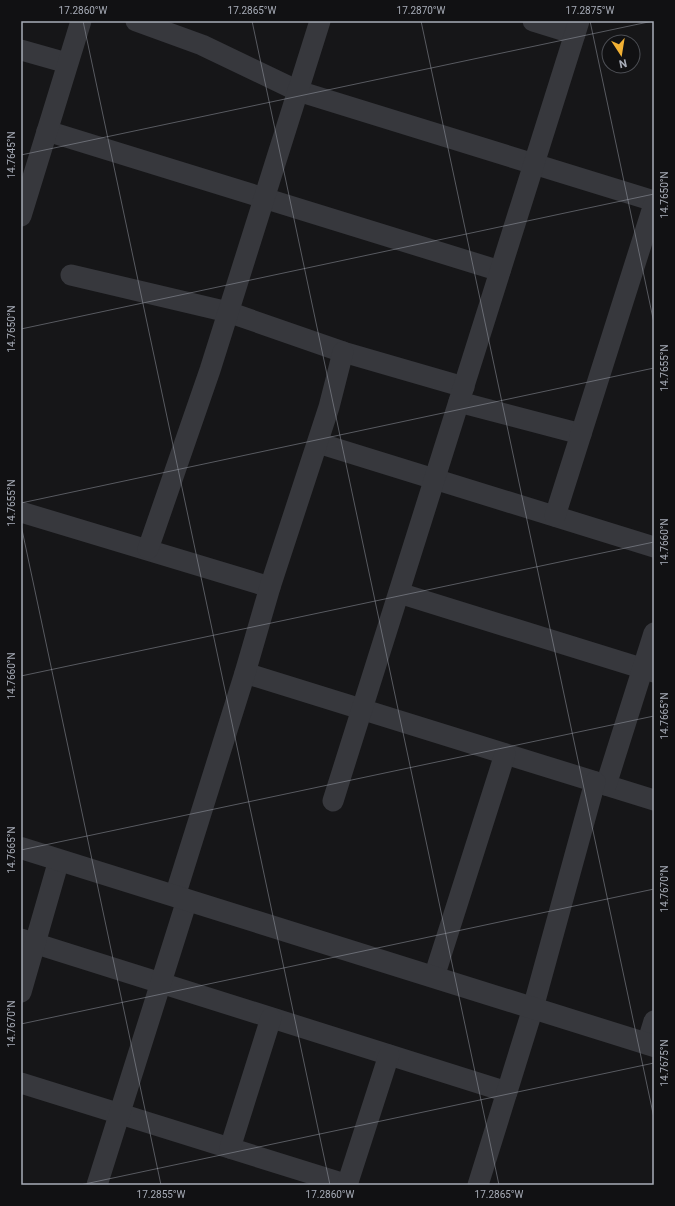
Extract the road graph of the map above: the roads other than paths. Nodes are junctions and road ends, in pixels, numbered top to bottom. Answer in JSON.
{"nodes":[{"id":1,"x":81,"y":21,"type":"edge"},
{"id":2,"x":136,"y":21,"type":"edge"},
{"id":3,"x":320,"y":21,"type":"edge"},
{"id":4,"x":533,"y":21,"type":"edge"},
{"id":5,"x":577,"y":27,"type":"edge"},
{"id":6,"x":21,"y":50,"type":"edge"},
{"id":7,"x":68,"y":64,"type":"junction"},
{"id":8,"x":298,"y":91,"type":"junction"},
{"id":9,"x":47,"y":131,"type":"junction"},
{"id":10,"x":534,"y":164,"type":"junction"},
{"id":11,"x":264,"y":198,"type":"junction"},
{"id":12,"x":654,"y":202,"type":"edge"},
{"id":13,"x":21,"y":216,"type":"edge"},
{"id":14,"x":500,"y":271,"type":"junction"},
{"id":15,"x":71,"y":275,"type":"dead end"},
{"id":16,"x":228,"y":312,"type":"junction"},
{"id":17,"x":343,"y":352,"type":"junction"},
{"id":18,"x":461,"y":395,"type":"junction"},
{"id":19,"x":581,"y":434,"type":"junction"},
{"id":20,"x":318,"y":443,"type":"junction"},
{"id":21,"x":435,"y":479,"type":"junction"},
{"id":22,"x":21,"y":512,"type":"edge"},
{"id":23,"x":555,"y":516,"type":"junction"},
{"id":24,"x":654,"y":547,"type":"edge"},
{"id":25,"x":148,"y":549,"type":"junction"},
{"id":26,"x":270,"y":587,"type":"junction"},
{"id":27,"x":399,"y":593,"type":"junction"},
{"id":28,"x":654,"y":633,"type":"edge"},
{"id":29,"x":648,"y":670,"type":"edge"},
{"id":30,"x":245,"y":673,"type":"junction"},
{"id":31,"x":362,"y":710,"type":"junction"},
{"id":32,"x":504,"y":754,"type":"junction"},
{"id":33,"x":601,"y":784,"type":"junction"},
{"id":34,"x":654,"y":800,"type":"edge"},
{"id":35,"x":333,"y":801,"type":"dead end"},
{"id":36,"x":21,"y":848,"type":"edge"},
{"id":37,"x":59,"y":860,"type":"junction"},
{"id":38,"x":181,"y":898,"type":"junction"},
{"id":39,"x":29,"y":941,"type":"edge"},
{"id":40,"x":434,"y":977,"type":"junction"},
{"id":41,"x":161,"y":983,"type":"junction"},
{"id":42,"x":21,"y":992,"type":"edge"},
{"id":43,"x":533,"y":1008,"type":"junction"},
{"id":44,"x":271,"y":1018,"type":"junction"},
{"id":45,"x":654,"y":1021,"type":"edge"},
{"id":46,"x":650,"y":1045,"type":"edge"},
{"id":47,"x":389,"y":1055,"type":"junction"},
{"id":48,"x":21,"y":1083,"type":"edge"},
{"id":49,"x":507,"y":1092,"type":"junction"},
{"id":50,"x":120,"y":1114,"type":"junction"},
{"id":51,"x":230,"y":1148,"type":"junction"},
{"id":52,"x":98,"y":1185,"type":"edge"},
{"id":53,"x":347,"y":1185,"type":"edge"},
{"id":54,"x":478,"y":1185,"type":"edge"}],
"edges":[{"from":1,"to":7,"type":"street"},
{"from":2,"to":8,"type":"street"},
{"from":3,"to":8,"type":"street"},
{"from":4,"to":5,"type":"street"},
{"from":5,"to":10,"type":"street"},
{"from":6,"to":7,"type":"street"},
{"from":7,"to":9,"type":"street"},
{"from":8,"to":10,"type":"street"},
{"from":8,"to":11,"type":"street"},
{"from":9,"to":11,"type":"street"},
{"from":9,"to":13,"type":"street"},
{"from":10,"to":12,"type":"street"},
{"from":10,"to":14,"type":"street"},
{"from":11,"to":14,"type":"street"},
{"from":11,"to":16,"type":"street"},
{"from":12,"to":19,"type":"street"},
{"from":14,"to":18,"type":"street"},
{"from":15,"to":16,"type":"street"},
{"from":16,"to":17,"type":"street"},
{"from":16,"to":25,"type":"street"},
{"from":17,"to":18,"type":"street"},
{"from":17,"to":20,"type":"street"},
{"from":18,"to":19,"type":"street"},
{"from":18,"to":21,"type":"street"},
{"from":19,"to":23,"type":"street"},
{"from":20,"to":21,"type":"street"},
{"from":20,"to":26,"type":"street"},
{"from":21,"to":23,"type":"street"},
{"from":21,"to":27,"type":"street"},
{"from":22,"to":25,"type":"street"},
{"from":23,"to":24,"type":"street"},
{"from":25,"to":26,"type":"street"},
{"from":26,"to":30,"type":"street"},
{"from":27,"to":29,"type":"street"},
{"from":27,"to":31,"type":"street"},
{"from":28,"to":29,"type":"street"},
{"from":29,"to":33,"type":"street"},
{"from":30,"to":31,"type":"street"},
{"from":30,"to":38,"type":"street"},
{"from":31,"to":32,"type":"street"},
{"from":31,"to":35,"type":"street"},
{"from":32,"to":33,"type":"street"},
{"from":32,"to":40,"type":"street"},
{"from":33,"to":34,"type":"street"},
{"from":33,"to":43,"type":"street"},
{"from":36,"to":37,"type":"street"},
{"from":37,"to":38,"type":"street"},
{"from":37,"to":39,"type":"street"},
{"from":38,"to":40,"type":"street"},
{"from":38,"to":41,"type":"street"},
{"from":39,"to":41,"type":"street"},
{"from":39,"to":42,"type":"street"},
{"from":40,"to":43,"type":"street"},
{"from":41,"to":44,"type":"street"},
{"from":41,"to":50,"type":"street"},
{"from":43,"to":46,"type":"street"},
{"from":43,"to":49,"type":"street"},
{"from":44,"to":47,"type":"street"},
{"from":44,"to":51,"type":"street"},
{"from":45,"to":46,"type":"street"},
{"from":47,"to":49,"type":"street"},
{"from":47,"to":53,"type":"street"},
{"from":48,"to":50,"type":"street"},
{"from":49,"to":54,"type":"street"},
{"from":50,"to":51,"type":"street"},
{"from":50,"to":52,"type":"street"},
{"from":51,"to":53,"type":"street"}]}
